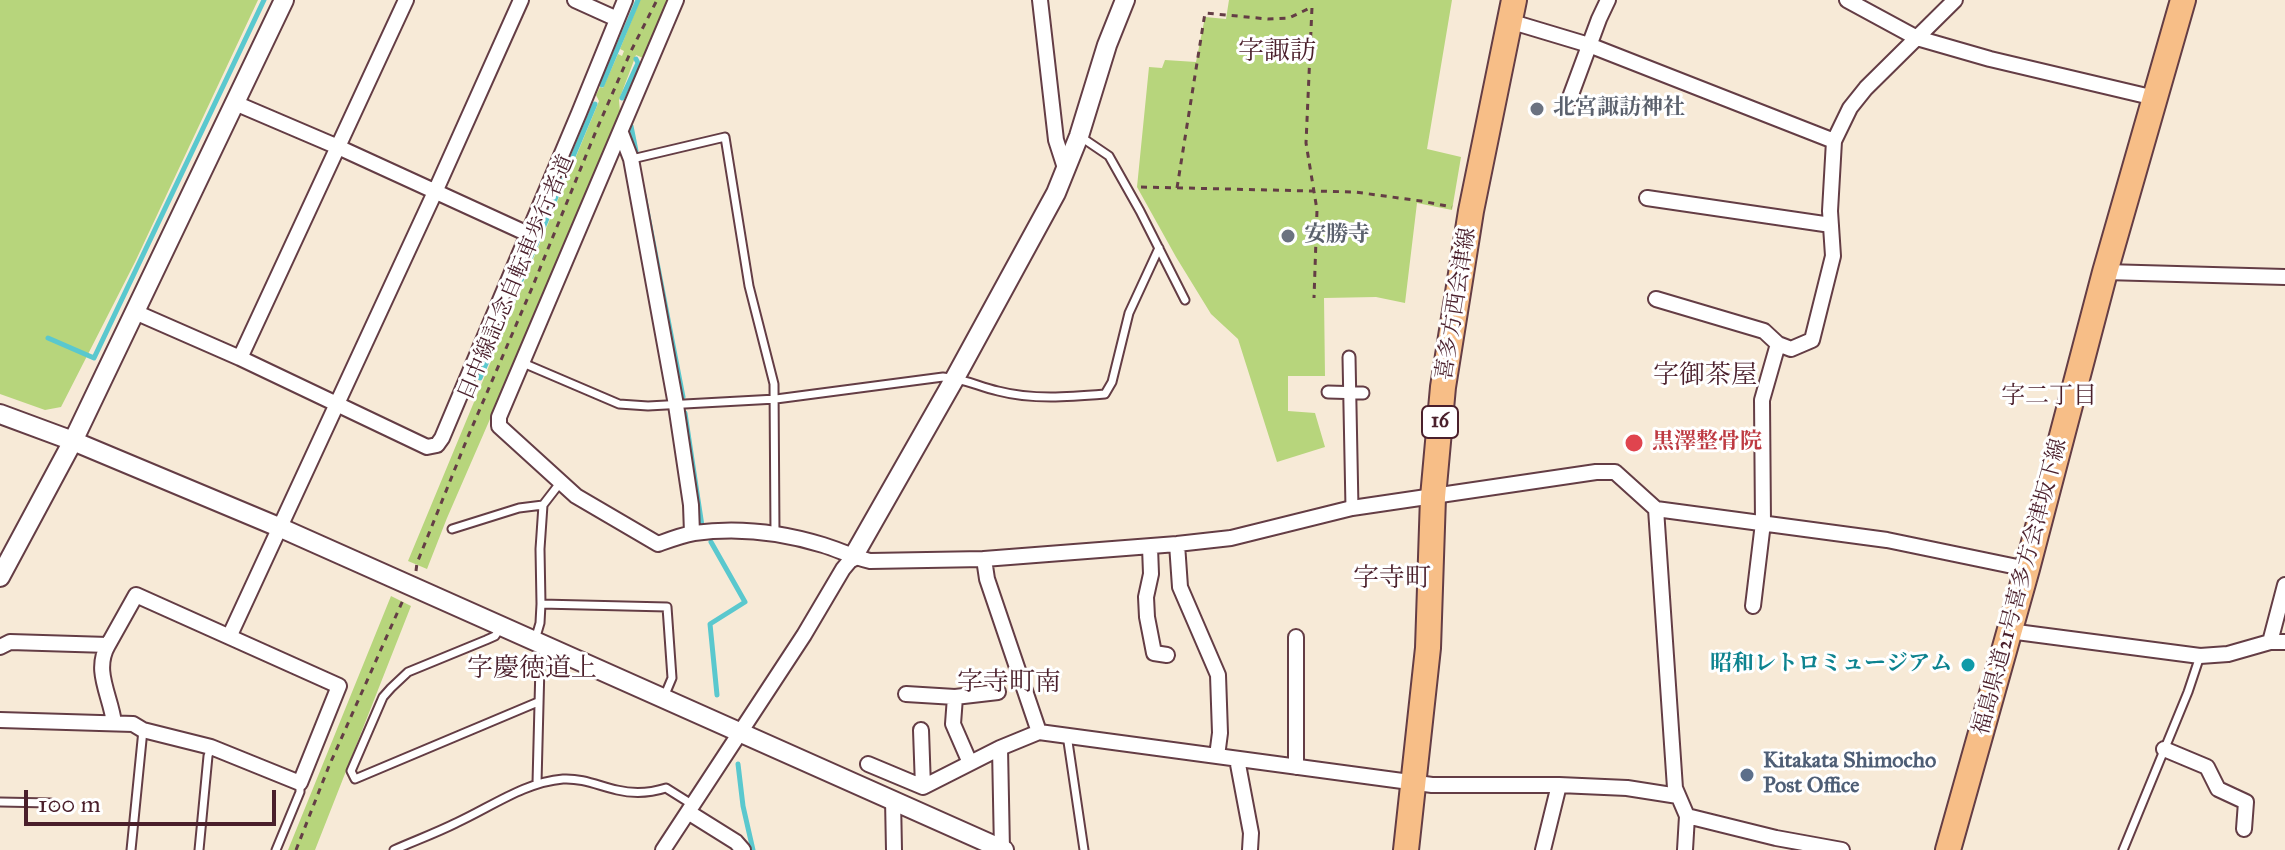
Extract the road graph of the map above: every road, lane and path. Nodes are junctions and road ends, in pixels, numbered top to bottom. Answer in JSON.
{"nodes":[{"id":1,"x":284,"y":0,"type":"edge"},
{"id":2,"x":406,"y":0,"type":"edge"},
{"id":3,"x":521,"y":0,"type":"edge"},
{"id":4,"x":575,"y":0,"type":"edge"},
{"id":5,"x":625,"y":0,"type":"edge"},
{"id":6,"x":657,"y":0,"type":"edge"},
{"id":7,"x":676,"y":0,"type":"edge"},
{"id":8,"x":1040,"y":0,"type":"edge"},
{"id":9,"x":1125,"y":0,"type":"edge"},
{"id":10,"x":1608,"y":0,"type":"edge"},
{"id":11,"x":1847,"y":0,"type":"edge"},
{"id":12,"x":1955,"y":0,"type":"edge"},
{"id":13,"x":2183,"y":0,"type":"edge"},
{"id":14,"x":1511,"y":11,"type":"edge"},
{"id":15,"x":617,"y":19,"type":"junction"},
{"id":16,"x":1917,"y":38,"type":"junction"},
{"id":17,"x":1589,"y":45,"type":"junction"},
{"id":18,"x":603,"y":97,"type":"dead end"},
{"id":19,"x":2155,"y":98,"type":"junction"},
{"id":20,"x":1569,"y":100,"type":"dead end"},
{"id":21,"x":235,"y":103,"type":"junction"},
{"id":22,"x":608,"y":104,"type":"junction"},
{"id":23,"x":611,"y":111,"type":"dead end"},
{"id":24,"x":621,"y":133,"type":"junction"},
{"id":25,"x":1079,"y":136,"type":"junction"},
{"id":26,"x":1834,"y":141,"type":"junction"},
{"id":27,"x":338,"y":147,"type":"junction"},
{"id":28,"x":631,"y":159,"type":"junction"},
{"id":29,"x":1066,"y":171,"type":"junction"},
{"id":30,"x":1177,"y":188,"type":"junction"},
{"id":31,"x":1127,"y":189,"type":"junction"},
{"id":32,"x":435,"y":192,"type":"junction"},
{"id":33,"x":1314,"y":192,"type":"junction"},
{"id":34,"x":1647,"y":198,"type":"dead end"},
{"id":35,"x":1471,"y":211,"type":"junction"},
{"id":36,"x":1831,"y":225,"type":"junction"},
{"id":37,"x":528,"y":234,"type":"junction"},
{"id":38,"x":1159,"y":248,"type":"junction"},
{"id":39,"x":2105,"y":272,"type":"junction"},
{"id":40,"x":2285,"y":277,"type":"edge"},
{"id":41,"x":1314,"y":298,"type":"dead end"},
{"id":42,"x":1656,"y":299,"type":"dead end"},
{"id":43,"x":1185,"y":300,"type":"dead end"},
{"id":44,"x":135,"y":312,"type":"junction"},
{"id":45,"x":1778,"y":344,"type":"junction"},
{"id":46,"x":1349,"y":357,"type":"dead end"},
{"id":47,"x":240,"y":358,"type":"junction"},
{"id":48,"x":523,"y":363,"type":"junction"},
{"id":49,"x":955,"y":378,"type":"junction"},
{"id":50,"x":1328,"y":392,"type":"dead end"},
{"id":51,"x":1350,"y":393,"type":"junction"},
{"id":52,"x":1363,"y":393,"type":"dead end"},
{"id":53,"x":776,"y":399,"type":"junction"},
{"id":54,"x":336,"y":405,"type":"junction"},
{"id":55,"x":676,"y":405,"type":"junction"},
{"id":56,"x":0,"y":414,"type":"edge"},
{"id":57,"x":73,"y":441,"type":"junction"},
{"id":58,"x":560,"y":483,"type":"junction"},
{"id":59,"x":1433,"y":497,"type":"junction"},
{"id":60,"x":543,"y":505,"type":"junction"},
{"id":61,"x":1352,"y":508,"type":"junction"},
{"id":62,"x":1656,"y":509,"type":"junction"},
{"id":63,"x":1763,"y":523,"type":"junction"},
{"id":64,"x":281,"y":528,"type":"junction"},
{"id":65,"x":452,"y":529,"type":"dead end"},
{"id":66,"x":692,"y":533,"type":"junction"},
{"id":67,"x":775,"y":533,"type":"junction"},
{"id":68,"x":1177,"y":544,"type":"junction"},
{"id":69,"x":1150,"y":547,"type":"junction"},
{"id":70,"x":853,"y":557,"type":"junction"},
{"id":71,"x":984,"y":559,"type":"junction"},
{"id":72,"x":2027,"y":569,"type":"junction"},
{"id":73,"x":416,"y":571,"type":"dead end"},
{"id":74,"x":0,"y":577,"type":"edge"},
{"id":75,"x":2285,"y":585,"type":"edge"},
{"id":76,"x":406,"y":596,"type":"dead end"},
{"id":77,"x":541,"y":604,"type":"junction"},
{"id":78,"x":1753,"y":606,"type":"dead end"},
{"id":79,"x":503,"y":625,"type":"junction"},
{"id":80,"x":2009,"y":631,"type":"junction"},
{"id":81,"x":230,"y":635,"type":"junction"},
{"id":82,"x":1296,"y":637,"type":"dead end"},
{"id":83,"x":2277,"y":642,"type":"edge"},
{"id":84,"x":541,"y":643,"type":"junction"},
{"id":85,"x":108,"y":645,"type":"junction"},
{"id":86,"x":0,"y":647,"type":"edge"},
{"id":87,"x":1167,"y":655,"type":"dead end"},
{"id":88,"x":2200,"y":656,"type":"junction"},
{"id":89,"x":998,"y":692,"type":"dead end"},
{"id":90,"x":906,"y":694,"type":"dead end"},
{"id":91,"x":955,"y":697,"type":"junction"},
{"id":92,"x":664,"y":698,"type":"junction"},
{"id":93,"x":538,"y":702,"type":"junction"},
{"id":94,"x":0,"y":720,"type":"edge"},
{"id":95,"x":114,"y":723,"type":"junction"},
{"id":96,"x":143,"y":730,"type":"junction"},
{"id":97,"x":921,"y":730,"type":"dead end"},
{"id":98,"x":740,"y":731,"type":"junction"},
{"id":99,"x":1039,"y":732,"type":"junction"},
{"id":100,"x":1067,"y":735,"type":"junction"},
{"id":101,"x":211,"y":747,"type":"junction"},
{"id":102,"x":1000,"y":748,"type":"junction"},
{"id":103,"x":2164,"y":749,"type":"junction"},
{"id":104,"x":1217,"y":756,"type":"junction"},
{"id":105,"x":1237,"y":759,"type":"junction"},
{"id":106,"x":970,"y":763,"type":"junction"},
{"id":107,"x":868,"y":764,"type":"dead end"},
{"id":108,"x":1296,"y":767,"type":"junction"},
{"id":109,"x":1413,"y":782,"type":"junction"},
{"id":110,"x":300,"y":783,"type":"junction"},
{"id":111,"x":537,"y":783,"type":"junction"},
{"id":112,"x":1559,"y":785,"type":"junction"},
{"id":113,"x":923,"y":787,"type":"junction"},
{"id":114,"x":1677,"y":792,"type":"junction"},
{"id":115,"x":893,"y":799,"type":"junction"},
{"id":116,"x":0,"y":802,"type":"edge"},
{"id":117,"x":51,"y":803,"type":"dead end"},
{"id":118,"x":691,"y":809,"type":"junction"},
{"id":119,"x":1687,"y":816,"type":"junction"},
{"id":120,"x":2244,"y":829,"type":"dead end"},
{"id":121,"x":131,"y":850,"type":"edge"},
{"id":122,"x":199,"y":850,"type":"edge"},
{"id":123,"x":276,"y":850,"type":"edge"},
{"id":124,"x":296,"y":850,"type":"edge"},
{"id":125,"x":394,"y":850,"type":"edge"},
{"id":126,"x":663,"y":850,"type":"edge"},
{"id":127,"x":743,"y":850,"type":"edge"},
{"id":128,"x":894,"y":850,"type":"edge"},
{"id":129,"x":1003,"y":850,"type":"edge"},
{"id":130,"x":1084,"y":850,"type":"edge"},
{"id":131,"x":1250,"y":850,"type":"edge"},
{"id":132,"x":1406,"y":850,"type":"edge"},
{"id":133,"x":1543,"y":850,"type":"edge"},
{"id":134,"x":1685,"y":850,"type":"edge"},
{"id":135,"x":1842,"y":850,"type":"edge"},
{"id":136,"x":1948,"y":850,"type":"edge"},
{"id":137,"x":2123,"y":850,"type":"edge"}],
"edges":[{"from":1,"to":21,"type":"street"},
{"from":2,"to":27,"type":"street"},
{"from":3,"to":32,"type":"street"},
{"from":4,"to":15,"type":"street"},
{"from":5,"to":15,"type":"street"},
{"from":6,"to":22,"type":"path","name":"日中線記念自転車歩行者道"},
{"from":7,"to":24,"type":"street"},
{"from":8,"to":29,"type":"street"},
{"from":9,"to":25,"type":"street"},
{"from":10,"to":17,"type":"street"},
{"from":11,"to":16,"type":"street"},
{"from":12,"to":16,"type":"street"},
{"from":13,"to":19,"type":"main road","name":"福島県道21号喜多方会津坂下線"},
{"from":14,"to":17,"type":"street"},
{"from":14,"to":35,"type":"main road","name":"喜多方西会津線","number":"16"},
{"from":15,"to":37,"type":"street"},
{"from":16,"to":19,"type":"street"},
{"from":16,"to":26,"type":"street"},
{"from":17,"to":20,"type":"street"},
{"from":17,"to":26,"type":"street"},
{"from":18,"to":22,"type":"path"},
{"from":19,"to":39,"type":"main road","name":"福島県道21号喜多方会津坂下線"},
{"from":21,"to":27,"type":"street"},
{"from":21,"to":44,"type":"street"},
{"from":22,"to":23,"type":"path"},
{"from":22,"to":73,"type":"path","name":"日中線記念自転車歩行者道"},
{"from":24,"to":28,"type":"street"},
{"from":24,"to":48,"type":"street"},
{"from":25,"to":29,"type":"street"},
{"from":25,"to":31,"type":"lane"},
{"from":26,"to":36,"type":"street"},
{"from":27,"to":32,"type":"street"},
{"from":27,"to":47,"type":"street"},
{"from":28,"to":53,"type":"lane"},
{"from":28,"to":55,"type":"street"},
{"from":29,"to":49,"type":"street"},
{"from":30,"to":31,"type":"path"},
{"from":30,"to":33,"type":"path"},
{"from":30,"to":33,"type":"path"},
{"from":31,"to":38,"type":"lane"},
{"from":32,"to":37,"type":"street"},
{"from":32,"to":54,"type":"street"},
{"from":33,"to":35,"type":"path"},
{"from":33,"to":41,"type":"path"},
{"from":34,"to":36,"type":"street"},
{"from":35,"to":59,"type":"main road","name":"喜多方西会津線","number":"16"},
{"from":36,"to":45,"type":"street"},
{"from":37,"to":54,"type":"street"},
{"from":38,"to":43,"type":"lane"},
{"from":38,"to":49,"type":"lane"},
{"from":39,"to":40,"type":"street"},
{"from":39,"to":72,"type":"main road","name":"福島県道21号喜多方会津坂下線"},
{"from":42,"to":45,"type":"street"},
{"from":44,"to":47,"type":"street"},
{"from":44,"to":57,"type":"street"},
{"from":45,"to":63,"type":"street"},
{"from":46,"to":51,"type":"street"},
{"from":47,"to":54,"type":"street"},
{"from":48,"to":55,"type":"lane"},
{"from":48,"to":58,"type":"street"},
{"from":49,"to":53,"type":"lane"},
{"from":49,"to":70,"type":"street"},
{"from":50,"to":51,"type":"street"},
{"from":51,"to":52,"type":"street"},
{"from":51,"to":61,"type":"street"},
{"from":53,"to":55,"type":"lane"},
{"from":53,"to":67,"type":"lane"},
{"from":54,"to":64,"type":"street"},
{"from":55,"to":66,"type":"street"},
{"from":56,"to":57,"type":"street"},
{"from":57,"to":64,"type":"street"},
{"from":57,"to":74,"type":"street"},
{"from":58,"to":60,"type":"lane"},
{"from":58,"to":66,"type":"street"},
{"from":59,"to":61,"type":"street"},
{"from":59,"to":62,"type":"street"},
{"from":59,"to":109,"type":"main road","name":"喜多方西会津線","number":"16"},
{"from":60,"to":65,"type":"lane"},
{"from":60,"to":77,"type":"lane"},
{"from":61,"to":68,"type":"street"},
{"from":62,"to":63,"type":"street"},
{"from":62,"to":114,"type":"street"},
{"from":63,"to":72,"type":"street"},
{"from":63,"to":78,"type":"street"},
{"from":64,"to":79,"type":"street"},
{"from":64,"to":81,"type":"street"},
{"from":66,"to":67,"type":"street"},
{"from":67,"to":70,"type":"street"},
{"from":68,"to":69,"type":"street"},
{"from":68,"to":104,"type":"street"},
{"from":69,"to":71,"type":"street"},
{"from":69,"to":87,"type":"street"},
{"from":70,"to":71,"type":"street"},
{"from":70,"to":98,"type":"street"},
{"from":71,"to":99,"type":"street"},
{"from":72,"to":80,"type":"main road","name":"福島県道21号喜多方会津坂下線"},
{"from":75,"to":83,"type":"street"},
{"from":76,"to":124,"type":"path"},
{"from":77,"to":84,"type":"lane"},
{"from":77,"to":92,"type":"lane"},
{"from":79,"to":84,"type":"street"},
{"from":79,"to":93,"type":"lane"},
{"from":80,"to":88,"type":"street"},
{"from":80,"to":136,"type":"main road","name":"福島県道21号喜多方会津坂下線"},
{"from":81,"to":85,"type":"street"},
{"from":81,"to":110,"type":"street"},
{"from":82,"to":108,"type":"street"},
{"from":83,"to":88,"type":"street"},
{"from":84,"to":92,"type":"street"},
{"from":84,"to":93,"type":"lane"},
{"from":85,"to":86,"type":"street"},
{"from":85,"to":95,"type":"street"},
{"from":88,"to":103,"type":"lane"},
{"from":89,"to":91,"type":"street"},
{"from":90,"to":91,"type":"street"},
{"from":91,"to":106,"type":"street"},
{"from":92,"to":98,"type":"street"},
{"from":93,"to":111,"type":"lane"},
{"from":94,"to":95,"type":"street"},
{"from":95,"to":96,"type":"street"},
{"from":96,"to":101,"type":"street"},
{"from":96,"to":121,"type":"lane"},
{"from":97,"to":113,"type":"street"},
{"from":98,"to":115,"type":"street"},
{"from":98,"to":118,"type":"street"},
{"from":99,"to":100,"type":"street"},
{"from":99,"to":102,"type":"street"},
{"from":100,"to":104,"type":"street"},
{"from":100,"to":130,"type":"lane"},
{"from":101,"to":110,"type":"street"},
{"from":101,"to":122,"type":"lane"},
{"from":102,"to":106,"type":"street"},
{"from":102,"to":129,"type":"street"},
{"from":103,"to":120,"type":"street"},
{"from":103,"to":137,"type":"lane"},
{"from":104,"to":105,"type":"street"},
{"from":105,"to":108,"type":"street"},
{"from":105,"to":131,"type":"street"},
{"from":106,"to":113,"type":"street"},
{"from":107,"to":113,"type":"street"},
{"from":108,"to":109,"type":"street"},
{"from":109,"to":112,"type":"street"},
{"from":109,"to":132,"type":"main road","name":"喜多方西会津線","number":"16"},
{"from":110,"to":123,"type":"lane"},
{"from":111,"to":118,"type":"lane"},
{"from":111,"to":125,"type":"lane"},
{"from":112,"to":114,"type":"street"},
{"from":112,"to":133,"type":"street"},
{"from":114,"to":119,"type":"street"},
{"from":115,"to":128,"type":"street"},
{"from":115,"to":129,"type":"street"},
{"from":116,"to":117,"type":"lane"},
{"from":118,"to":126,"type":"street"},
{"from":118,"to":127,"type":"street"},
{"from":119,"to":134,"type":"street"},
{"from":119,"to":135,"type":"street"}]}
